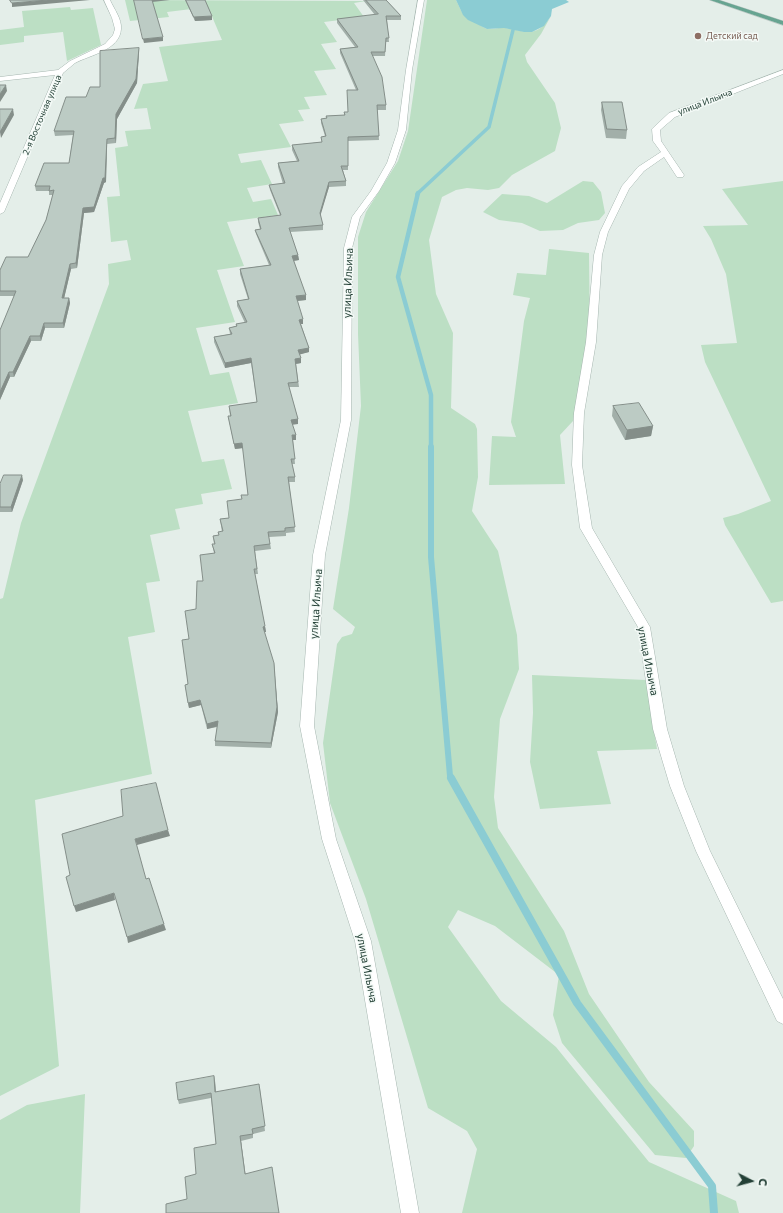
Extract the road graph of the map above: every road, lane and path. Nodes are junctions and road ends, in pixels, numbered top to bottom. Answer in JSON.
{"nodes":[{"id":1,"x":107,"y":0,"type":"edge"},
{"id":2,"x":421,"y":0,"type":"edge"},
{"id":3,"x":713,"y":0,"type":"edge"},
{"id":4,"x":783,"y":24,"type":"edge"},
{"id":5,"x":60,"y":72,"type":"junction"},
{"id":6,"x":783,"y":72,"type":"edge"},
{"id":7,"x":0,"y":79,"type":"edge"},
{"id":8,"x":665,"y":153,"type":"junction"},
{"id":9,"x":680,"y":175,"type":"dead end"},
{"id":10,"x":0,"y":212,"type":"edge"},
{"id":11,"x":783,"y":1016,"type":"edge"},
{"id":12,"x":410,"y":1213,"type":"edge"}],
"edges":[{"from":1,"to":5,"type":"street","name":"2-я Восточная улица"},
{"from":2,"to":12,"type":"street","name":"улица Ильича"},
{"from":3,"to":4,"type":"main road"},
{"from":5,"to":7,"type":"street"},
{"from":5,"to":10,"type":"street","name":"2-я Восточная улица"},
{"from":6,"to":8,"type":"street","name":"улица Ильича"},
{"from":8,"to":9,"type":"street","name":"улица Ильича"},
{"from":8,"to":11,"type":"street","name":"улица Ильича"}]}
